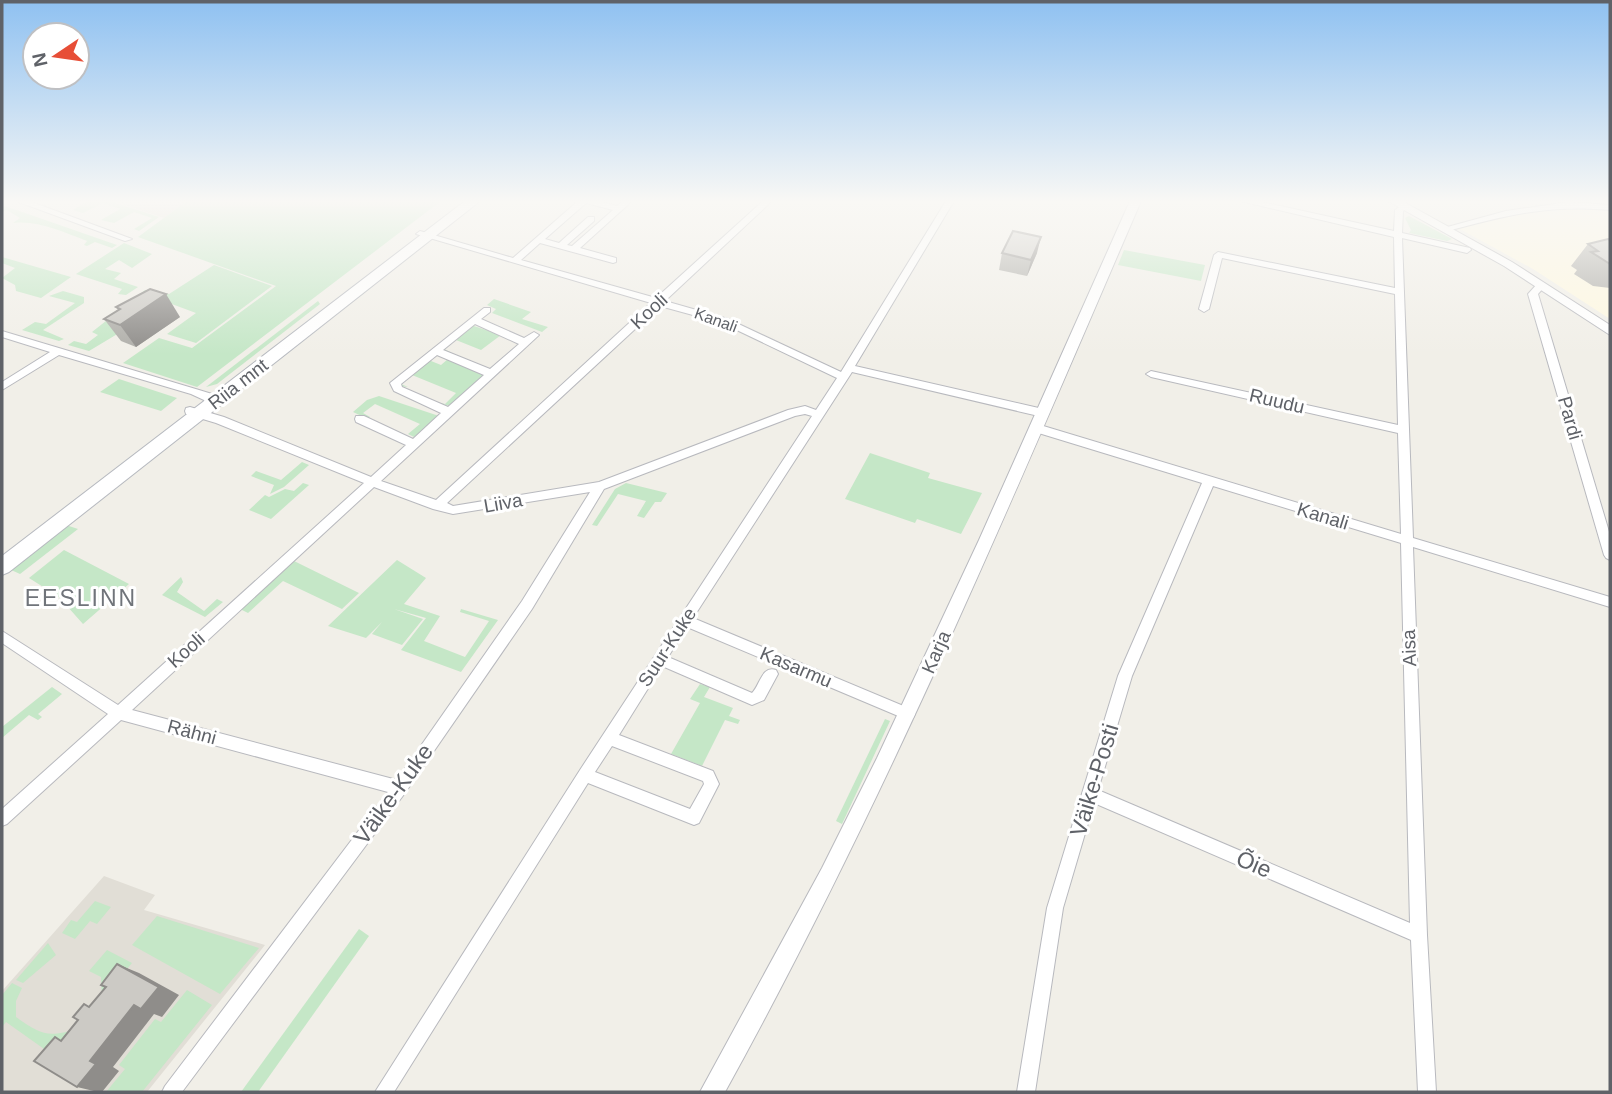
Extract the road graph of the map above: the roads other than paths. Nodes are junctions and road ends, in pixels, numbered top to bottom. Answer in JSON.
{"nodes":[{"id":1,"x":403,"y":252,"type":"edge"},
{"id":2,"x":487,"y":252,"type":"edge"},
{"id":3,"x":526,"y":252,"type":"edge"},
{"id":4,"x":585,"y":252,"type":"edge"},
{"id":5,"x":713,"y":252,"type":"edge"},
{"id":6,"x":919,"y":252,"type":"edge"},
{"id":7,"x":1114,"y":252,"type":"edge"},
{"id":8,"x":1398,"y":252,"type":"edge"},
{"id":9,"x":1484,"y":252,"type":"edge"},
{"id":10,"x":516,"y":260,"type":"junction"},
{"id":11,"x":613,"y":260,"type":"dead end"},
{"id":12,"x":1541,"y":285,"type":"junction"},
{"id":13,"x":1399,"y":292,"type":"junction"},
{"id":14,"x":660,"y":301,"type":"junction"},
{"id":15,"x":1204,"y":309,"type":"dead end"},
{"id":16,"x":487,"y":310,"type":"dead end"},
{"id":17,"x":474,"y":320,"type":"junction"},
{"id":18,"x":1610,"y":331,"type":"edge"},
{"id":19,"x":2,"y":334,"type":"edge"},
{"id":20,"x":530,"y":339,"type":"joint"},
{"id":21,"x":435,"y":350,"type":"junction"},
{"id":22,"x":58,"y":351,"type":"junction"},
{"id":23,"x":847,"y":373,"type":"junction"},
{"id":24,"x":492,"y":374,"type":"junction"},
{"id":25,"x":1151,"y":374,"type":"dead end"},
{"id":26,"x":2,"y":387,"type":"edge"},
{"id":27,"x":203,"y":407,"type":"junction"},
{"id":28,"x":447,"y":414,"type":"junction"},
{"id":29,"x":819,"y":414,"type":"junction"},
{"id":30,"x":360,"y":419,"type":"dead end"},
{"id":31,"x":1040,"y":420,"type":"junction"},
{"id":32,"x":1403,"y":430,"type":"junction"},
{"id":33,"x":414,"y":444,"type":"junction"},
{"id":34,"x":1209,"y":481,"type":"junction"},
{"id":35,"x":372,"y":482,"type":"junction"},
{"id":36,"x":600,"y":486,"type":"junction"},
{"id":37,"x":437,"y":506,"type":"junction"},
{"id":38,"x":1406,"y":542,"type":"junction"},
{"id":39,"x":1610,"y":555,"type":"edge"},
{"id":40,"x":2,"y":556,"type":"edge"},
{"id":41,"x":2,"y":567,"type":"edge"},
{"id":42,"x":1610,"y":602,"type":"edge"},
{"id":43,"x":684,"y":620,"type":"junction"},
{"id":44,"x":2,"y":636,"type":"edge"},
{"id":45,"x":659,"y":659,"type":"junction"},
{"id":46,"x":771,"y":674,"type":"dead end"},
{"id":47,"x":117,"y":712,"type":"junction"},
{"id":48,"x":908,"y":714,"type":"junction"},
{"id":49,"x":609,"y":738,"type":"junction"},
{"id":50,"x":585,"y":775,"type":"junction"},
{"id":51,"x":400,"y":788,"type":"junction"},
{"id":52,"x":1090,"y":794,"type":"junction"},
{"id":53,"x":2,"y":819,"type":"edge"},
{"id":54,"x":1419,"y":935,"type":"junction"},
{"id":55,"x":171,"y":1092,"type":"edge"},
{"id":56,"x":384,"y":1092,"type":"edge"},
{"id":57,"x":712,"y":1092,"type":"edge"},
{"id":58,"x":1026,"y":1092,"type":"edge"},
{"id":59,"x":1427,"y":1092,"type":"edge"}],
"edges":[{"from":1,"to":27,"type":"main road","name":"Riia mnt"},
{"from":2,"to":10,"type":"street","name":"Kanali"},
{"from":3,"to":10,"type":"street"},
{"from":4,"to":11,"type":"street"},
{"from":5,"to":14,"type":"street","name":"Kooli"},
{"from":6,"to":23,"type":"street","name":"Suur-Kuke"},
{"from":7,"to":31,"type":"street","name":"Karja"},
{"from":8,"to":13,"type":"street","name":"Aisa"},
{"from":9,"to":12,"type":"street"},
{"from":10,"to":14,"type":"street","name":"Kanali"},
{"from":12,"to":18,"type":"street"},
{"from":12,"to":39,"type":"street","name":"Pardi"},
{"from":13,"to":15,"type":"street"},
{"from":13,"to":32,"type":"street","name":"Aisa"},
{"from":14,"to":23,"type":"street","name":"Kanali"},
{"from":14,"to":37,"type":"street","name":"Kooli"},
{"from":16,"to":17,"type":"street"},
{"from":17,"to":20,"type":"street"},
{"from":17,"to":21,"type":"street"},
{"from":19,"to":22,"type":"street","name":"Liiva"},
{"from":20,"to":24,"type":"street"},
{"from":21,"to":24,"type":"street"},
{"from":21,"to":28,"type":"street"},
{"from":22,"to":26,"type":"street"},
{"from":22,"to":27,"type":"street","name":"Liiva"},
{"from":23,"to":29,"type":"street","name":"Suur-Kuke"},
{"from":23,"to":31,"type":"street","name":"Kanali"},
{"from":24,"to":28,"type":"street"},
{"from":25,"to":32,"type":"street","name":"Ruudu"},
{"from":27,"to":35,"type":"street","name":"Liiva"},
{"from":27,"to":40,"type":"main road","name":"Riia mnt"},
{"from":27,"to":41,"type":"main road","name":"Riia mnt"},
{"from":28,"to":33,"type":"street"},
{"from":29,"to":36,"type":"street","name":"Liiva"},
{"from":29,"to":43,"type":"street","name":"Suur-Kuke"},
{"from":30,"to":33,"type":"street"},
{"from":31,"to":34,"type":"street","name":"Kanali"},
{"from":31,"to":48,"type":"street","name":"Karja"},
{"from":32,"to":38,"type":"street","name":"Aisa"},
{"from":33,"to":35,"type":"street"},
{"from":34,"to":38,"type":"street","name":"Kanali"},
{"from":34,"to":52,"type":"street","name":"Väike-Posti"},
{"from":35,"to":37,"type":"street","name":"Liiva"},
{"from":35,"to":47,"type":"street","name":"Kooli"},
{"from":36,"to":37,"type":"street","name":"Liiva"},
{"from":36,"to":51,"type":"street","name":"Väike-Kuke"},
{"from":38,"to":42,"type":"street","name":"Kanali"},
{"from":38,"to":54,"type":"street","name":"Aisa"},
{"from":43,"to":45,"type":"street","name":"Suur-Kuke"},
{"from":43,"to":48,"type":"street","name":"Kasarmu"},
{"from":44,"to":47,"type":"street","name":"Rähni"},
{"from":45,"to":46,"type":"street"},
{"from":45,"to":49,"type":"street","name":"Suur-Kuke"},
{"from":47,"to":51,"type":"street","name":"Rähni"},
{"from":47,"to":53,"type":"street","name":"Kooli"},
{"from":48,"to":57,"type":"street","name":"Karja"},
{"from":49,"to":50,"type":"street","name":"Suur-Kuke"},
{"from":49,"to":50,"type":"street"},
{"from":50,"to":56,"type":"street","name":"Suur-Kuke"},
{"from":51,"to":55,"type":"street","name":"Väike-Kuke"},
{"from":52,"to":54,"type":"street","name":"Õie"},
{"from":52,"to":58,"type":"street","name":"Väike-Posti"},
{"from":54,"to":59,"type":"street","name":"Aisa"}]}
